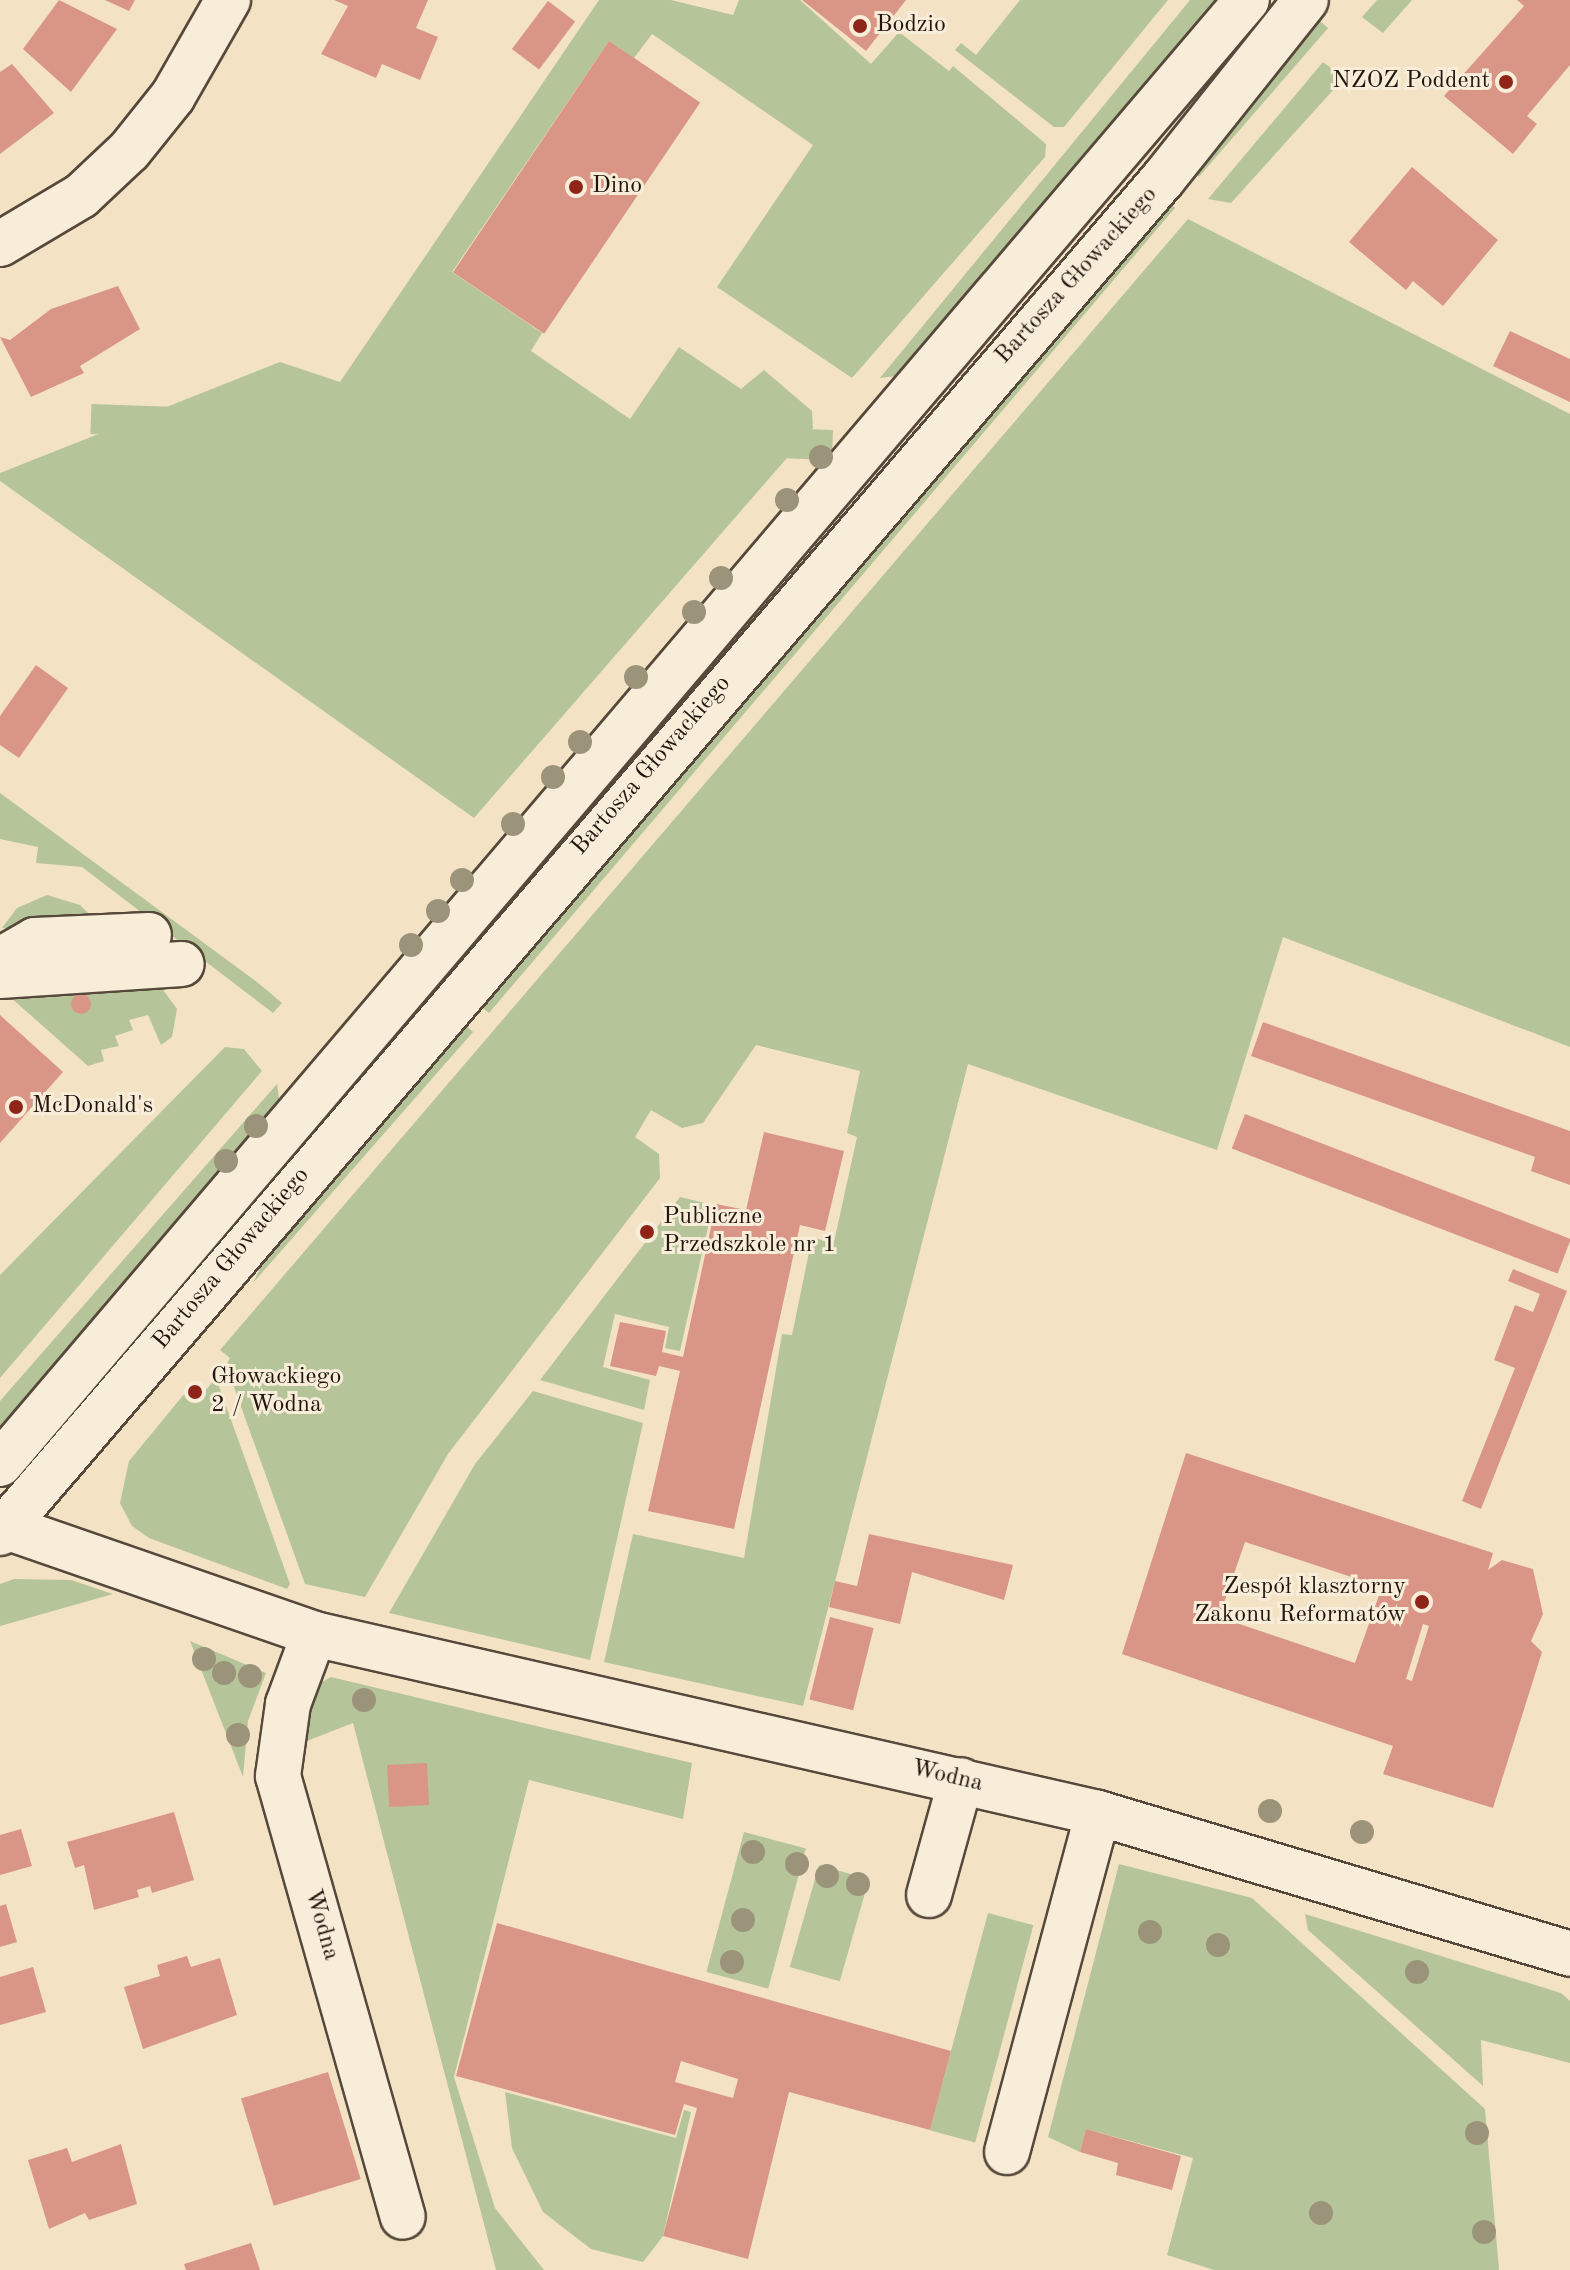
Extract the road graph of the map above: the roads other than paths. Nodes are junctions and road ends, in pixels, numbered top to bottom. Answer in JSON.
{"nodes":[{"id":1,"x":228,"y":0,"type":"edge"},
{"id":2,"x":1247,"y":0,"type":"edge"},
{"id":3,"x":1306,"y":0,"type":"edge"},
{"id":4,"x":0,"y":244,"type":"edge"},
{"id":5,"x":149,"y":935,"type":"dead end"},
{"id":6,"x":0,"y":960,"type":"edge"},
{"id":7,"x":182,"y":964,"type":"dead end"},
{"id":8,"x":0,"y":976,"type":"edge"},
{"id":9,"x":0,"y":1464,"type":"edge"},
{"id":10,"x":2,"y":1529,"type":"edge"},
{"id":11,"x":314,"y":1634,"type":"junction"},
{"id":12,"x":961,"y":1780,"type":"junction"},
{"id":13,"x":1098,"y":1813,"type":"junction"},
{"id":14,"x":929,"y":1895,"type":"dead end"},
{"id":15,"x":1570,"y":1954,"type":"edge"},
{"id":16,"x":1007,"y":2152,"type":"dead end"},
{"id":17,"x":403,"y":2217,"type":"dead end"}],
"edges":[{"from":1,"to":4,"type":"street"},
{"from":2,"to":9,"type":"street","name":"Bartosza Głowackiego"},
{"from":3,"to":10,"type":"street","name":"Bartosza Głowackiego"},
{"from":5,"to":6,"type":"street"},
{"from":7,"to":8,"type":"street"},
{"from":10,"to":11,"type":"street","name":"Wodna"},
{"from":11,"to":12,"type":"street","name":"Wodna"},
{"from":11,"to":17,"type":"street","name":"Wodna"},
{"from":12,"to":13,"type":"street","name":"Wodna"},
{"from":12,"to":14,"type":"street"},
{"from":13,"to":15,"type":"street","name":"Wodna"},
{"from":13,"to":16,"type":"street"}]}
